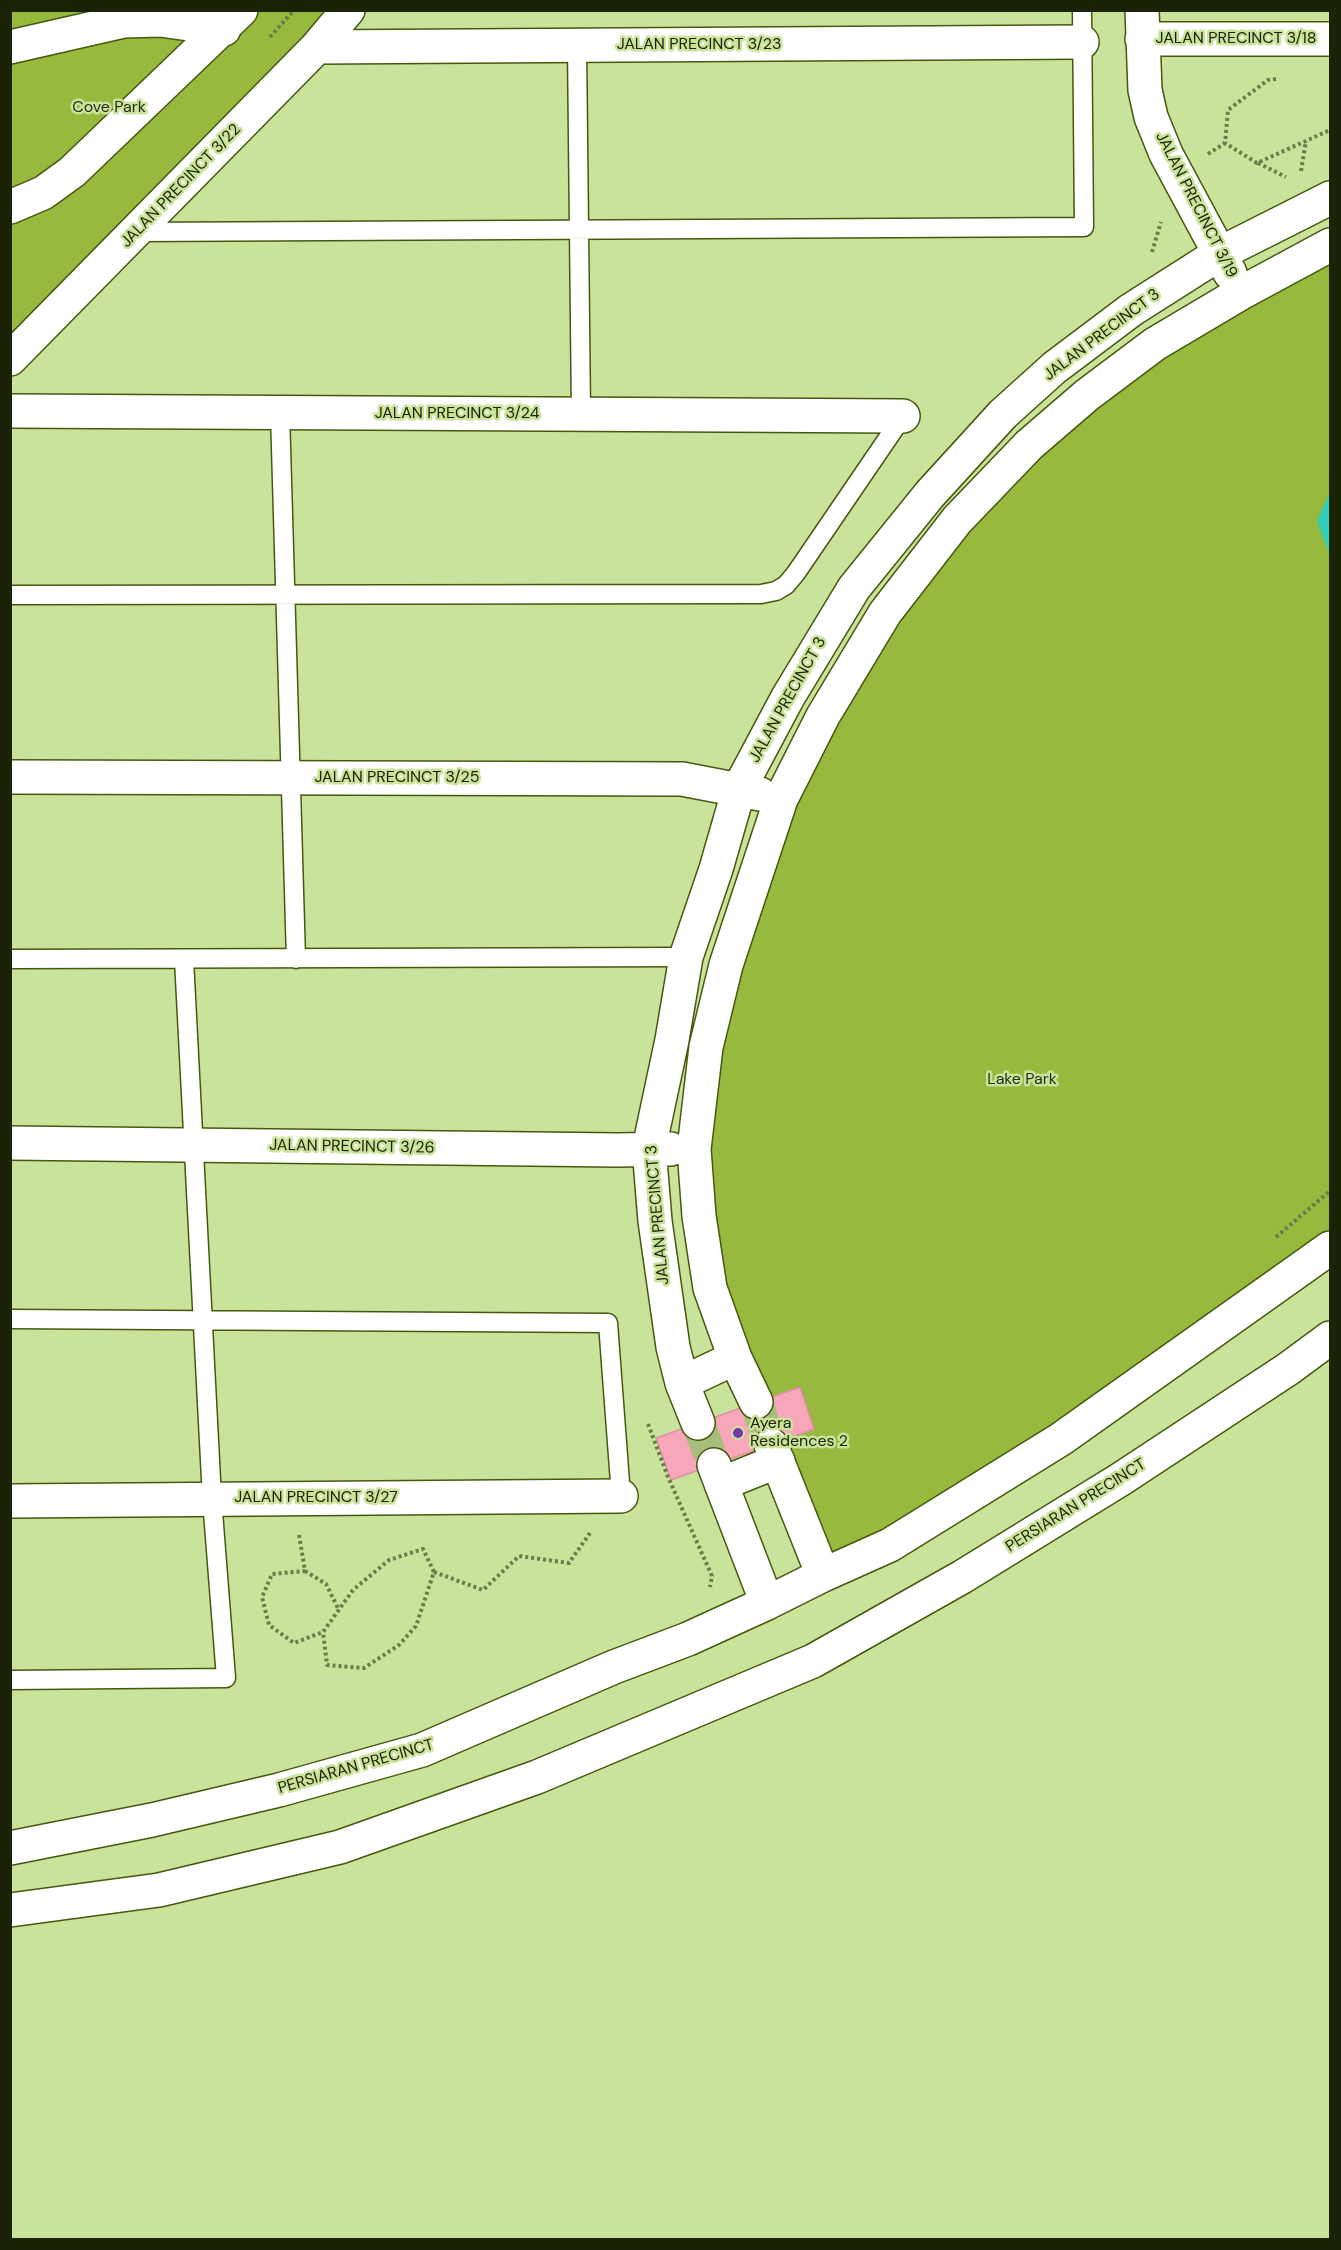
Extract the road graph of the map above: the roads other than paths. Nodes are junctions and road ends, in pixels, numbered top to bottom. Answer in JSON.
{"nodes":[{"id":1,"x":348,"y":10,"type":"edge"},
{"id":2,"x":232,"y":20,"type":"edge"},
{"id":3,"x":1142,"y":25,"type":"edge"},
{"id":4,"x":1082,"y":26,"type":"edge"},
{"id":5,"x":1330,"y":39,"type":"edge"},
{"id":6,"x":577,"y":45,"type":"junction"},
{"id":7,"x":10,"y":47,"type":"edge"},
{"id":8,"x":316,"y":47,"type":"junction"},
{"id":9,"x":1330,"y":198,"type":"edge"},
{"id":10,"x":10,"y":207,"type":"edge"},
{"id":11,"x":579,"y":230,"type":"junction"},
{"id":12,"x":136,"y":232,"type":"junction"},
{"id":13,"x":1330,"y":244,"type":"edge"},
{"id":14,"x":1219,"y":254,"type":"junction"},
{"id":15,"x":1241,"y":293,"type":"junction"},
{"id":16,"x":10,"y":359,"type":"edge"},
{"id":17,"x":10,"y":411,"type":"edge"},
{"id":18,"x":280,"y":413,"type":"junction"},
{"id":19,"x":581,"y":414,"type":"junction"},
{"id":20,"x":903,"y":416,"type":"joint"},
{"id":21,"x":10,"y":595,"type":"edge"},
{"id":22,"x":285,"y":595,"type":"junction"},
{"id":23,"x":10,"y":777,"type":"edge"},
{"id":24,"x":291,"y":778,"type":"junction"},
{"id":25,"x":739,"y":789,"type":"junction"},
{"id":26,"x":781,"y":800,"type":"junction"},
{"id":27,"x":686,"y":957,"type":"junction"},
{"id":28,"x":10,"y":959,"type":"edge"},
{"id":29,"x":184,"y":959,"type":"junction"},
{"id":30,"x":296,"y":959,"type":"junction"},
{"id":31,"x":10,"y":1143,"type":"edge"},
{"id":32,"x":193,"y":1145,"type":"junction"},
{"id":33,"x":649,"y":1148,"type":"junction"},
{"id":34,"x":694,"y":1149,"type":"junction"},
{"id":35,"x":1330,"y":1248,"type":"edge"},
{"id":36,"x":10,"y":1319,"type":"edge"},
{"id":37,"x":202,"y":1320,"type":"junction"},
{"id":38,"x":1330,"y":1338,"type":"edge"},
{"id":39,"x":735,"y":1358,"type":"junction"},
{"id":40,"x":682,"y":1383,"type":"junction"},
{"id":41,"x":756,"y":1402,"type":"tunnel mouth"},
{"id":42,"x":698,"y":1423,"type":"tunnel mouth"},
{"id":43,"x":621,"y":1496,"type":"joint"},
{"id":44,"x":212,"y":1499,"type":"junction"},
{"id":45,"x":10,"y":1501,"type":"edge"},
{"id":46,"x":823,"y":1575,"type":"junction"},
{"id":47,"x":767,"y":1603,"type":"junction"},
{"id":48,"x":10,"y":1680,"type":"edge"},
{"id":49,"x":10,"y":1848,"type":"edge"},
{"id":50,"x":10,"y":1910,"type":"edge"}],
"edges":[{"from":1,"to":8,"type":"street","name":"JALAN PRECINCT 3/22"},
{"from":2,"to":7,"type":"street"},
{"from":2,"to":10,"type":"street"},
{"from":3,"to":5,"type":"street","name":"JALAN PRECINCT 3/18"},
{"from":3,"to":14,"type":"street","name":"JALAN PRECINCT 3/19"},
{"from":4,"to":6,"type":"street","name":"JALAN PRECINCT 3/23"},
{"from":4,"to":11,"type":"lane"},
{"from":6,"to":8,"type":"street","name":"JALAN PRECINCT 3/23"},
{"from":6,"to":11,"type":"lane"},
{"from":8,"to":12,"type":"street","name":"JALAN PRECINCT 3/22"},
{"from":9,"to":14,"type":"street","name":"JALAN PRECINCT 3"},
{"from":11,"to":12,"type":"lane"},
{"from":11,"to":19,"type":"lane"},
{"from":12,"to":16,"type":"street","name":"JALAN PRECINCT 3/22"},
{"from":13,"to":15,"type":"street"},
{"from":14,"to":15,"type":"street","name":"JALAN PRECINCT 3/19"},
{"from":14,"to":25,"type":"street","name":"JALAN PRECINCT 3"},
{"from":15,"to":26,"type":"street"},
{"from":17,"to":18,"type":"street","name":"JALAN PRECINCT 3/24"},
{"from":18,"to":19,"type":"street","name":"JALAN PRECINCT 3/24"},
{"from":18,"to":22,"type":"lane"},
{"from":19,"to":20,"type":"street","name":"JALAN PRECINCT 3/24"},
{"from":20,"to":22,"type":"lane"},
{"from":21,"to":22,"type":"lane"},
{"from":22,"to":24,"type":"lane"},
{"from":23,"to":24,"type":"street","name":"JALAN PRECINCT 3/25"},
{"from":24,"to":25,"type":"street","name":"JALAN PRECINCT 3/25"},
{"from":24,"to":30,"type":"lane"},
{"from":25,"to":26,"type":"street","name":"JALAN PRECINCT 3/25"},
{"from":25,"to":27,"type":"street","name":"JALAN PRECINCT 3"},
{"from":26,"to":34,"type":"street"},
{"from":27,"to":30,"type":"lane"},
{"from":27,"to":33,"type":"street","name":"JALAN PRECINCT 3"},
{"from":28,"to":29,"type":"lane"},
{"from":29,"to":30,"type":"lane"},
{"from":29,"to":32,"type":"lane"},
{"from":31,"to":32,"type":"street","name":"JALAN PRECINCT 3/26"},
{"from":32,"to":33,"type":"street","name":"JALAN PRECINCT 3/26"},
{"from":32,"to":37,"type":"lane"},
{"from":33,"to":34,"type":"street","name":"JALAN PRECINCT 3/26"},
{"from":33,"to":40,"type":"street","name":"JALAN PRECINCT 3"},
{"from":34,"to":39,"type":"street"},
{"from":35,"to":46,"type":"street","name":"PERSIARAN PRECINCT"},
{"from":36,"to":37,"type":"lane"},
{"from":37,"to":43,"type":"lane"},
{"from":37,"to":44,"type":"lane"},
{"from":38,"to":50,"type":"street","name":"PERSIARAN PRECINCT"},
{"from":39,"to":40,"type":"street"},
{"from":39,"to":41,"type":"street"},
{"from":40,"to":42,"type":"street","name":"JALAN PRECINCT 3"},
{"from":43,"to":44,"type":"street","name":"JALAN PRECINCT 3/27"},
{"from":44,"to":45,"type":"street","name":"JALAN PRECINCT 3/27"},
{"from":44,"to":48,"type":"lane"},
{"from":46,"to":47,"type":"street","name":"PERSIARAN PRECINCT"},
{"from":46,"to":47,"type":"street"},
{"from":47,"to":49,"type":"street","name":"PERSIARAN PRECINCT"}]}
